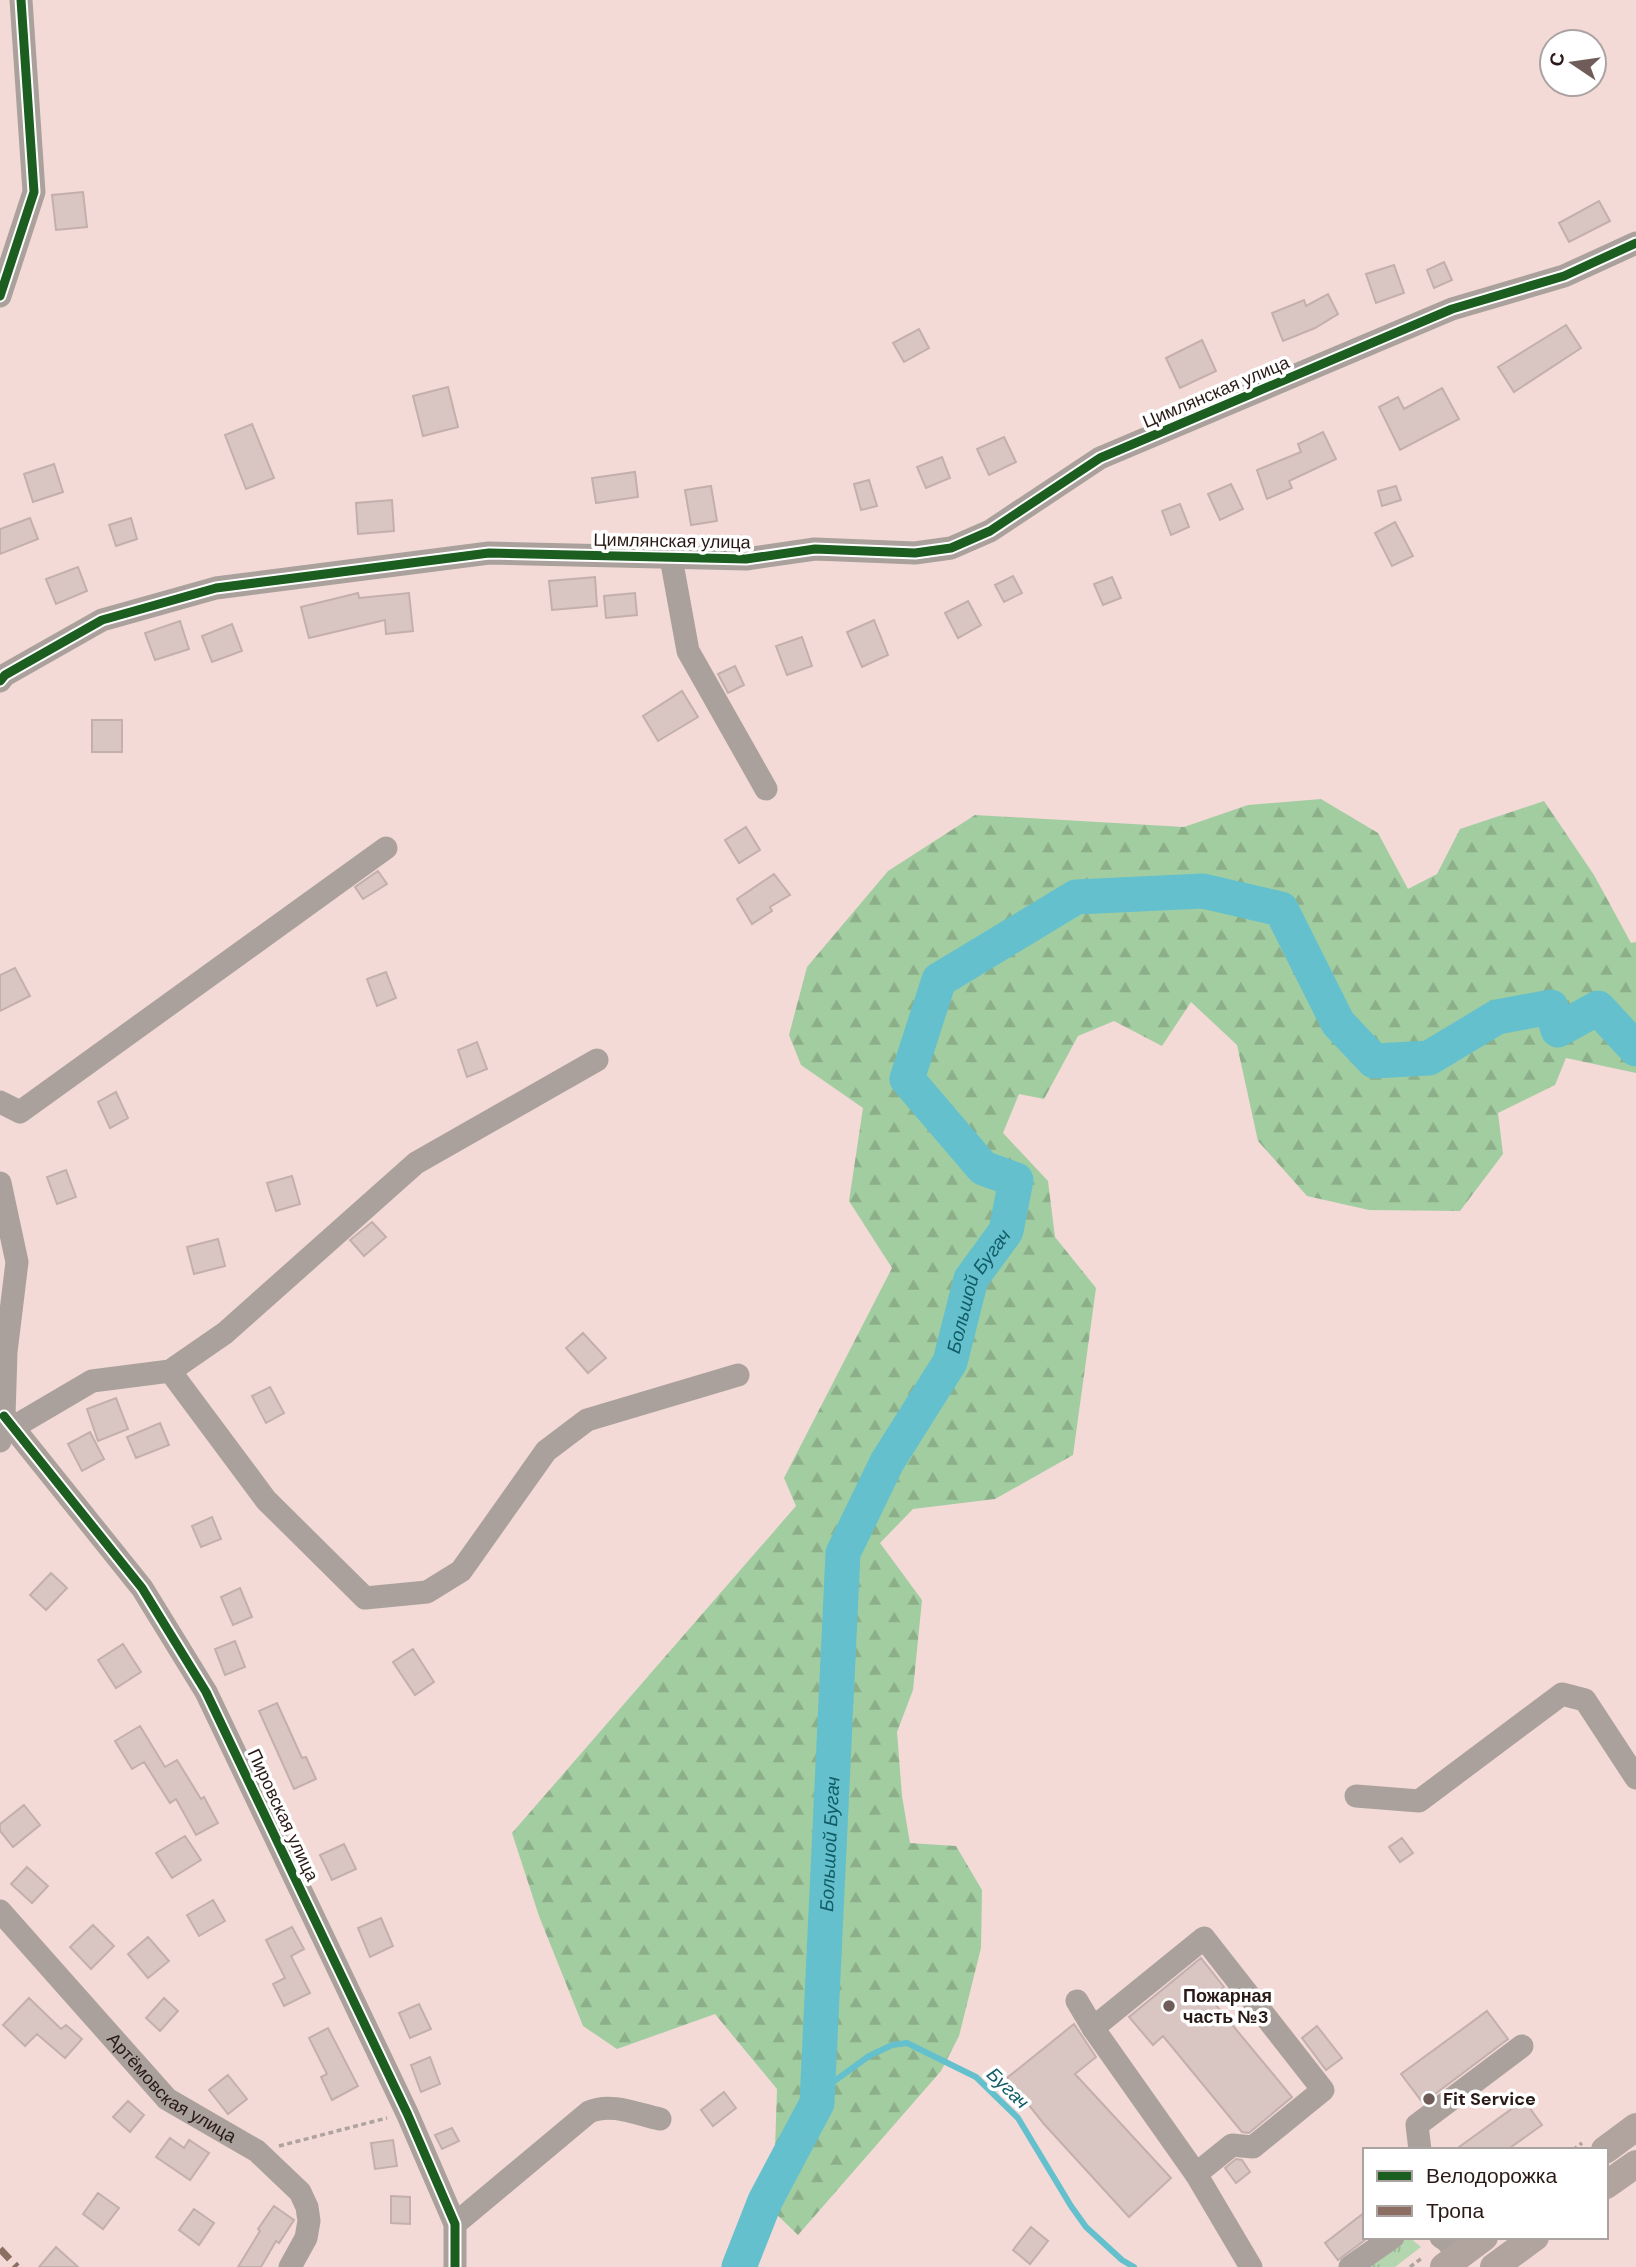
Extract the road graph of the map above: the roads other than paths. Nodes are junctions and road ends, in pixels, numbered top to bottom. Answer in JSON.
{"nodes":[{"id":1,"x":21,"y":0,"type":"edge"},
{"id":2,"x":1636,"y":243,"type":"edge"},
{"id":3,"x":0,"y":296,"type":"edge"},
{"id":4,"x":671,"y":558,"type":"junction"},
{"id":5,"x":2,"y":675,"type":"edge"},
{"id":6,"x":766,"y":789,"type":"dead end"},
{"id":7,"x":386,"y":848,"type":"dead end"},
{"id":8,"x":597,"y":1060,"type":"dead end"},
{"id":9,"x":0,"y":1102,"type":"edge"},
{"id":10,"x":0,"y":1183,"type":"edge"},
{"id":11,"x":3,"y":1348,"type":"edge"},
{"id":12,"x":170,"y":1371,"type":"junction"},
{"id":13,"x":738,"y":1375,"type":"dead end"},
{"id":14,"x":5,"y":1428,"type":"edge"},
{"id":15,"x":1636,"y":1778,"type":"edge"},
{"id":16,"x":1356,"y":1796,"type":"dead end"},
{"id":17,"x":0,"y":1910,"type":"edge"},
{"id":18,"x":1077,"y":2001,"type":"dead end"},
{"id":19,"x":1093,"y":2028,"type":"junction"},
{"id":20,"x":1522,"y":2046,"type":"dead end"},
{"id":21,"x":660,"y":2119,"type":"dead end"},
{"id":22,"x":1636,"y":2127,"type":"edge"},
{"id":23,"x":1420,"y":2148,"type":"edge"},
{"id":24,"x":1608,"y":2148,"type":"edge"},
{"id":25,"x":1636,"y":2164,"type":"edge"},
{"id":26,"x":1196,"y":2174,"type":"junction"},
{"id":27,"x":1608,"y":2184,"type":"edge"},
{"id":28,"x":455,"y":2224,"type":"junction"},
{"id":29,"x":1390,"y":2239,"type":"edge"},
{"id":30,"x":1480,"y":2239,"type":"edge"},
{"id":31,"x":1532,"y":2239,"type":"edge"},
{"id":32,"x":1448,"y":2253,"type":"edge"},
{"id":33,"x":290,"y":2267,"type":"edge"},
{"id":34,"x":455,"y":2267,"type":"edge"},
{"id":35,"x":1251,"y":2267,"type":"edge"},
{"id":36,"x":1350,"y":2267,"type":"edge"},
{"id":37,"x":1494,"y":2267,"type":"edge"}],
"edges":[{"from":1,"to":3,"type":"street"},
{"from":2,"to":4,"type":"street","name":"Цимлянская улица"},
{"from":4,"to":5,"type":"street","name":"Цимлянская улица"},
{"from":4,"to":6,"type":"street"},
{"from":7,"to":9,"type":"street"},
{"from":8,"to":12,"type":"street"},
{"from":10,"to":11,"type":"street"},
{"from":11,"to":14,"type":"street"},
{"from":12,"to":13,"type":"street"},
{"from":12,"to":14,"type":"street"},
{"from":14,"to":28,"type":"street","name":"Пировская улица"},
{"from":15,"to":16,"type":"street"},
{"from":17,"to":33,"type":"street","name":"Артёмовская улица"},
{"from":18,"to":19,"type":"street"},
{"from":19,"to":26,"type":"street"},
{"from":19,"to":26,"type":"street"},
{"from":20,"to":23,"type":"street"},
{"from":21,"to":28,"type":"street"},
{"from":22,"to":24,"type":"main road"},
{"from":25,"to":27,"type":"main road"},
{"from":26,"to":35,"type":"street"},
{"from":28,"to":34,"type":"street","name":"Пировская улица"},
{"from":29,"to":36,"type":"street"},
{"from":30,"to":32,"type":"main road"},
{"from":31,"to":37,"type":"main road"}]}
